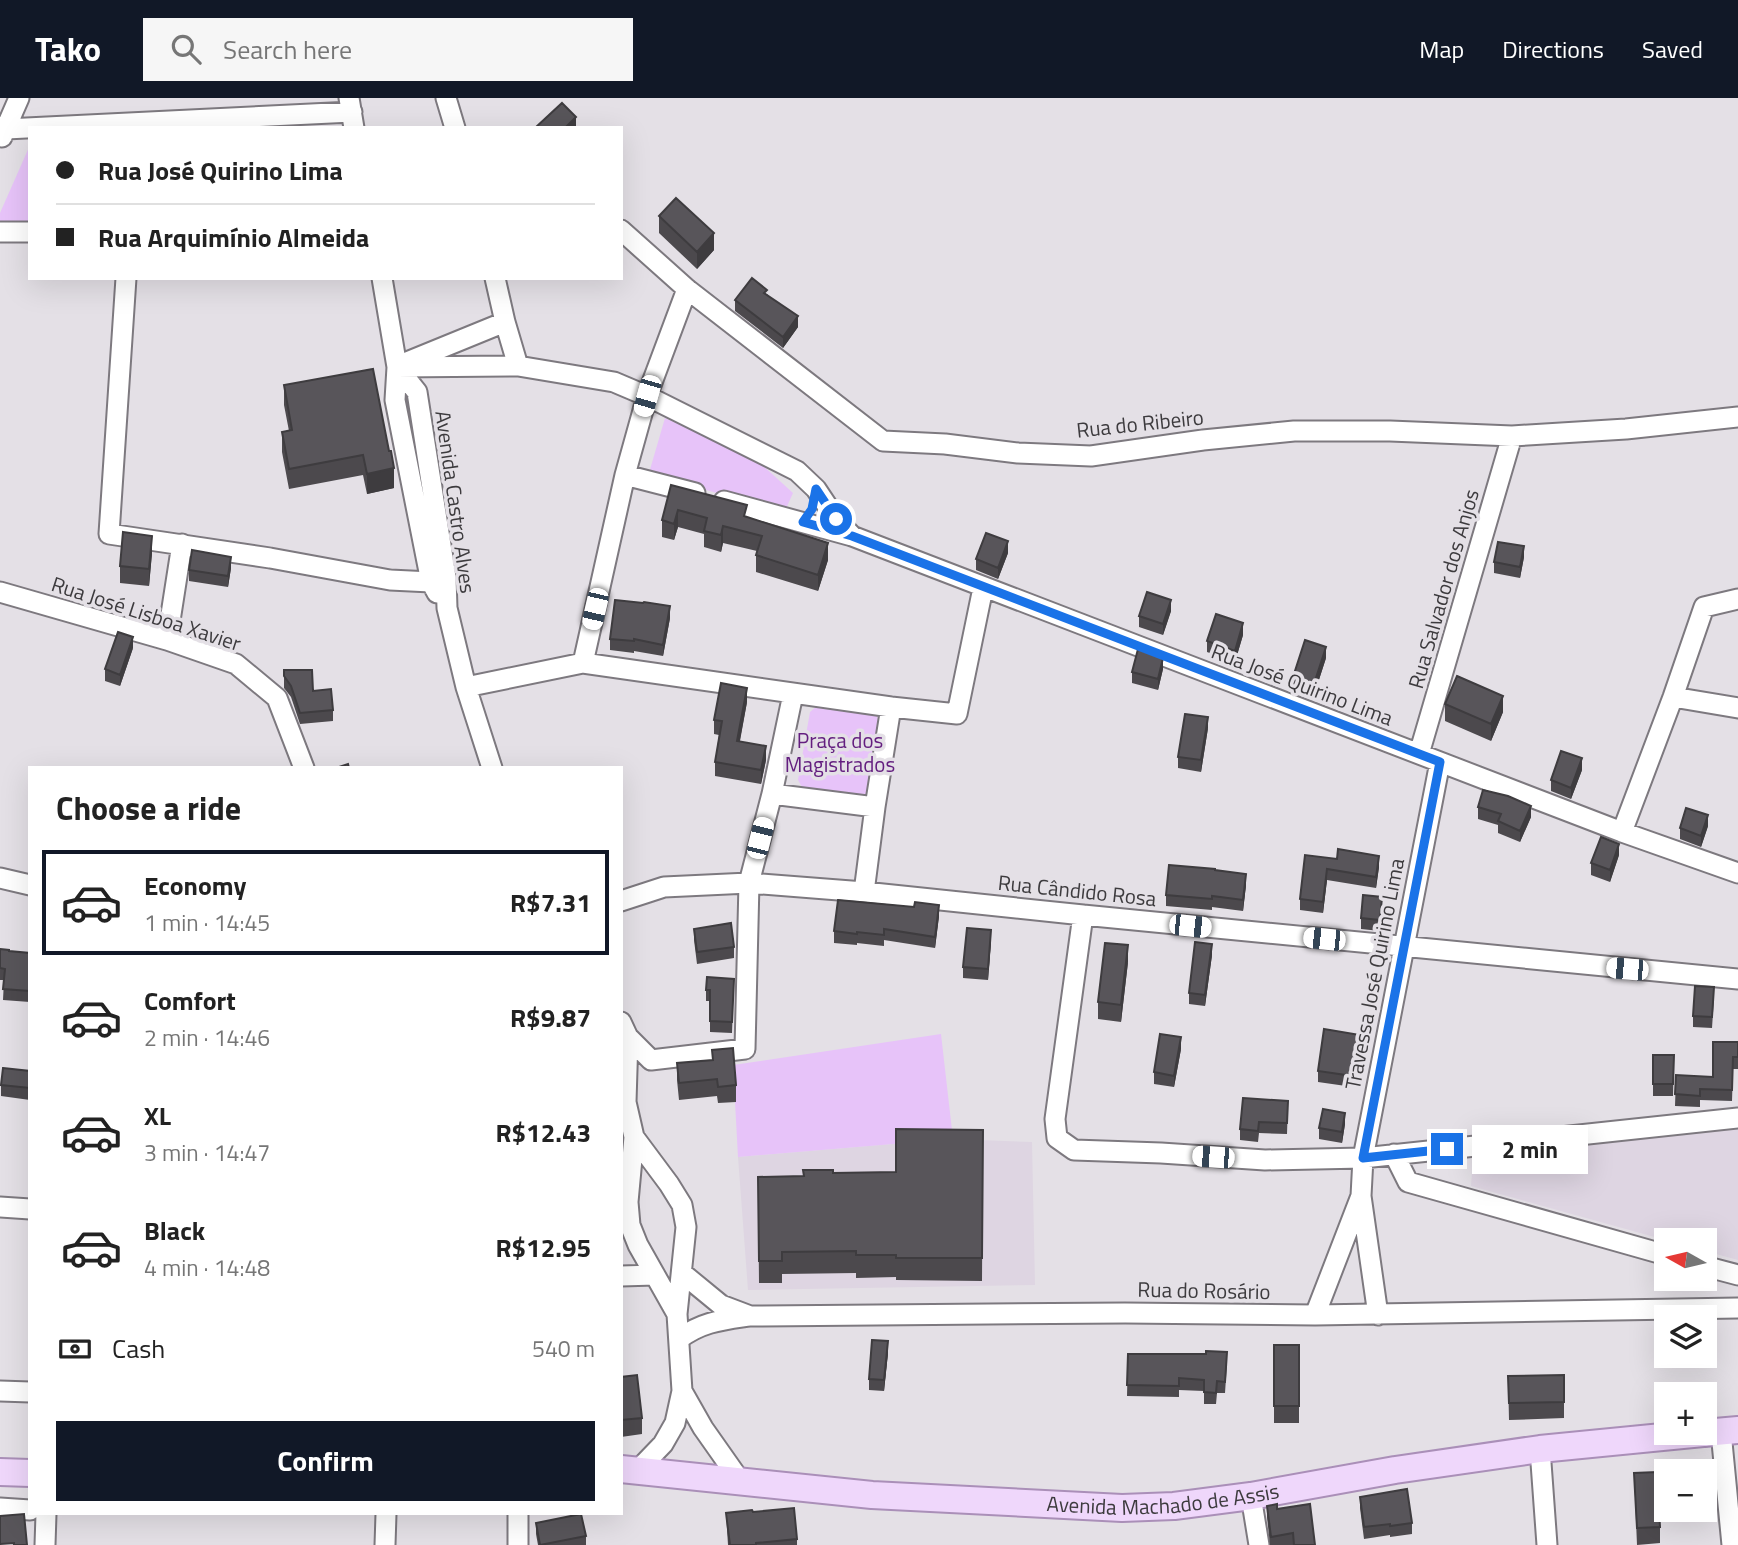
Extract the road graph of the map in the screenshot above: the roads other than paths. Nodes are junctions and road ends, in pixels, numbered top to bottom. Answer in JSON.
{"nodes":[{"id":1,"x":19,"y":98,"type":"edge"},
{"id":2,"x":446,"y":98,"type":"edge"},
{"id":3,"x":352,"y":113,"type":"edge"},
{"id":4,"x":113,"y":126,"type":"edge"},
{"id":5,"x":454,"y":126,"type":"edge"},
{"id":6,"x":28,"y":131,"type":"edge"},
{"id":7,"x":2,"y":132,"type":"edge"},
{"id":8,"x":0,"y":232,"type":"edge"},
{"id":9,"x":28,"y":232,"type":"edge"},
{"id":10,"x":623,"y":232,"type":"edge"},
{"id":11,"x":126,"y":280,"type":"edge"},
{"id":12,"x":382,"y":280,"type":"edge"},
{"id":13,"x":495,"y":280,"type":"edge"},
{"id":14,"x":687,"y":289,"type":"junction"},
{"id":15,"x":505,"y":322,"type":"junction"},
{"id":16,"x":518,"y":366,"type":"junction"},
{"id":17,"x":397,"y":367,"type":"junction"},
{"id":18,"x":647,"y":396,"type":"junction"},
{"id":19,"x":1738,"y":416,"type":"edge"},
{"id":20,"x":1512,"y":436,"type":"junction"},
{"id":21,"x":625,"y":475,"type":"junction"},
{"id":22,"x":816,"y":489,"type":"junction"},
{"id":23,"x":803,"y":522,"type":"junction"},
{"id":24,"x":852,"y":536,"type":"junction"},
{"id":25,"x":181,"y":544,"type":"junction"},
{"id":26,"x":438,"y":580,"type":"junction"},
{"id":27,"x":983,"y":588,"type":"junction"},
{"id":28,"x":0,"y":592,"type":"edge"},
{"id":29,"x":1738,"y":599,"type":"edge"},
{"id":30,"x":167,"y":640,"type":"junction"},
{"id":31,"x":583,"y":663,"type":"junction"},
{"id":32,"x":466,"y":687,"type":"junction"},
{"id":33,"x":793,"y":694,"type":"junction"},
{"id":34,"x":1673,"y":697,"type":"junction"},
{"id":35,"x":891,"y":707,"type":"junction"},
{"id":36,"x":1738,"y":708,"type":"edge"},
{"id":37,"x":1419,"y":754,"type":"junction"},
{"id":38,"x":1440,"y":762,"type":"junction"},
{"id":39,"x":303,"y":766,"type":"edge"},
{"id":40,"x":491,"y":766,"type":"edge"},
{"id":41,"x":505,"y":766,"type":"edge"},
{"id":42,"x":772,"y":794,"type":"junction"},
{"id":43,"x":875,"y":807,"type":"junction"},
{"id":44,"x":1622,"y":832,"type":"junction"},
{"id":45,"x":1738,"y":873,"type":"edge"},
{"id":46,"x":0,"y":878,"type":"edge"},
{"id":47,"x":749,"y":883,"type":"junction"},
{"id":48,"x":28,"y":885,"type":"edge"},
{"id":49,"x":864,"y":892,"type":"junction"},
{"id":50,"x":623,"y":900,"type":"edge"},
{"id":51,"x":1083,"y":915,"type":"junction"},
{"id":52,"x":1404,"y":947,"type":"junction"},
{"id":53,"x":1738,"y":979,"type":"edge"},
{"id":54,"x":623,"y":1034,"type":"edge"},
{"id":55,"x":651,"y":1060,"type":"junction"},
{"id":56,"x":624,"y":1099,"type":"edge"},
{"id":57,"x":1738,"y":1118,"type":"edge"},
{"id":58,"x":634,"y":1137,"type":"junction"},
{"id":59,"x":1394,"y":1154,"type":"junction"},
{"id":60,"x":1363,"y":1158,"type":"junction"},
{"id":61,"x":669,"y":1184,"type":"junction"},
{"id":62,"x":630,"y":1189,"type":"junction"},
{"id":63,"x":1361,"y":1196,"type":"junction"},
{"id":64,"x":0,"y":1207,"type":"edge"},
{"id":65,"x":28,"y":1209,"type":"edge"},
{"id":66,"x":684,"y":1251,"type":"junction"},
{"id":67,"x":1654,"y":1252,"type":"edge"},
{"id":68,"x":650,"y":1267,"type":"junction"},
{"id":69,"x":1717,"y":1269,"type":"edge"},
{"id":70,"x":682,"y":1273,"type":"junction"},
{"id":71,"x":623,"y":1275,"type":"edge"},
{"id":72,"x":1738,"y":1275,"type":"edge"},
{"id":73,"x":1738,"y":1308,"type":"edge"},
{"id":74,"x":677,"y":1314,"type":"junction"},
{"id":75,"x":1315,"y":1315,"type":"junction"},
{"id":76,"x":1378,"y":1315,"type":"junction"},
{"id":77,"x":750,"y":1316,"type":"junction"},
{"id":78,"x":679,"y":1339,"type":"junction"},
{"id":79,"x":0,"y":1391,"type":"edge"},
{"id":80,"x":682,"y":1391,"type":"junction"},
{"id":81,"x":28,"y":1392,"type":"edge"},
{"id":82,"x":702,"y":1428,"type":"junction"},
{"id":83,"x":1717,"y":1432,"type":"edge"},
{"id":84,"x":1654,"y":1438,"type":"edge"},
{"id":85,"x":663,"y":1444,"type":"junction"},
{"id":86,"x":1540,"y":1448,"type":"junction"},
{"id":87,"x":28,"y":1468,"type":"edge"},
{"id":88,"x":629,"y":1470,"type":"edge"},
{"id":89,"x":0,"y":1472,"type":"edge"},
{"id":90,"x":666,"y":1474,"type":"junction"},
{"id":91,"x":702,"y":1478,"type":"junction"},
{"id":92,"x":741,"y":1482,"type":"junction"},
{"id":93,"x":1251,"y":1496,"type":"junction"},
{"id":94,"x":0,"y":1508,"type":"edge"},
{"id":95,"x":28,"y":1510,"type":"edge"},
{"id":96,"x":46,"y":1515,"type":"edge"},
{"id":97,"x":386,"y":1515,"type":"edge"},
{"id":98,"x":517,"y":1515,"type":"edge"},
{"id":99,"x":45,"y":1545,"type":"edge"},
{"id":100,"x":385,"y":1545,"type":"edge"},
{"id":101,"x":518,"y":1545,"type":"edge"},
{"id":102,"x":1259,"y":1545,"type":"edge"},
{"id":103,"x":1547,"y":1545,"type":"edge"},
{"id":104,"x":1732,"y":1545,"type":"edge"}],
"edges":[{"from":1,"to":7,"type":"street"},
{"from":2,"to":5,"type":"street"},
{"from":3,"to":4,"type":"street"},
{"from":6,"to":7,"type":"street"},
{"from":8,"to":9,"type":"street"},
{"from":10,"to":14,"type":"street","name":"Rua do Ribeiro"},
{"from":11,"to":25,"type":"street"},
{"from":12,"to":17,"type":"street","name":"Avenida Castro Alves"},
{"from":13,"to":15,"type":"street"},
{"from":14,"to":18,"type":"street"},
{"from":14,"to":20,"type":"street","name":"Rua do Ribeiro"},
{"from":15,"to":16,"type":"street"},
{"from":15,"to":17,"type":"street"},
{"from":16,"to":17,"type":"street","name":"Rua José Quirino Lima"},
{"from":16,"to":18,"type":"street","name":"Rua José Quirino Lima"},
{"from":17,"to":26,"type":"street","name":"Avenida Castro Alves"},
{"from":18,"to":21,"type":"street"},
{"from":18,"to":22,"type":"street","name":"Rua José Quirino Lima"},
{"from":19,"to":20,"type":"street","name":"Rua do Ribeiro"},
{"from":20,"to":37,"type":"street","name":"Rua Salvador dos Anjos"},
{"from":21,"to":23,"type":"street","name":"Rua José Quirino Lima"},
{"from":21,"to":31,"type":"street"},
{"from":22,"to":23,"type":"street"},
{"from":22,"to":24,"type":"street","name":"Rua José Quirino Lima"},
{"from":23,"to":24,"type":"street","name":"Rua José Quirino Lima"},
{"from":24,"to":27,"type":"street","name":"Rua José Quirino Lima"},
{"from":25,"to":26,"type":"street"},
{"from":25,"to":30,"type":"street"},
{"from":26,"to":32,"type":"street","name":"Avenida Castro Alves"},
{"from":27,"to":35,"type":"street"},
{"from":27,"to":37,"type":"street","name":"Rua José Quirino Lima"},
{"from":28,"to":30,"type":"street","name":"Rua José Lisboa Xavier"},
{"from":29,"to":34,"type":"street"},
{"from":30,"to":39,"type":"street","name":"Rua José Lisboa Xavier"},
{"from":31,"to":32,"type":"street"},
{"from":31,"to":33,"type":"street"},
{"from":32,"to":40,"type":"street","name":"Avenida Castro Alves"},
{"from":32,"to":41,"type":"street","name":"Avenida Castro Alves"},
{"from":33,"to":35,"type":"street"},
{"from":33,"to":42,"type":"street"},
{"from":34,"to":36,"type":"street"},
{"from":34,"to":44,"type":"street"},
{"from":35,"to":43,"type":"street"},
{"from":37,"to":38,"type":"street","name":"Rua José Quirino Lima"},
{"from":38,"to":44,"type":"street","name":"Rua José Quirino Lima"},
{"from":38,"to":52,"type":"street","name":"Travessa José Quirino Lima"},
{"from":42,"to":43,"type":"street"},
{"from":42,"to":47,"type":"street"},
{"from":43,"to":49,"type":"street"},
{"from":44,"to":45,"type":"street","name":"Rua José Quirino Lima"},
{"from":46,"to":48,"type":"street"},
{"from":47,"to":49,"type":"street","name":"Rua Cândido Rosa"},
{"from":47,"to":50,"type":"street","name":"Rua Cândido Rosa"},
{"from":47,"to":55,"type":"street"},
{"from":49,"to":51,"type":"street","name":"Rua Cândido Rosa"},
{"from":51,"to":52,"type":"street","name":"Rua Cândido Rosa"},
{"from":51,"to":60,"type":"street"},
{"from":52,"to":53,"type":"street","name":"Rua Cândido Rosa"},
{"from":52,"to":60,"type":"street","name":"Travessa José Quirino Lima"},
{"from":54,"to":55,"type":"street"},
{"from":54,"to":56,"type":"street"},
{"from":55,"to":56,"type":"street"},
{"from":56,"to":58,"type":"street"},
{"from":57,"to":59,"type":"street"},
{"from":58,"to":61,"type":"street"},
{"from":58,"to":62,"type":"street"},
{"from":59,"to":60,"type":"street"},
{"from":59,"to":67,"type":"street"},
{"from":60,"to":63,"type":"street","name":"Travessa José Quirino Lima"},
{"from":61,"to":62,"type":"street"},
{"from":61,"to":66,"type":"street"},
{"from":62,"to":68,"type":"street"},
{"from":63,"to":75,"type":"street"},
{"from":63,"to":76,"type":"street"},
{"from":64,"to":65,"type":"street"},
{"from":66,"to":68,"type":"street"},
{"from":66,"to":70,"type":"street"},
{"from":68,"to":71,"type":"street"},
{"from":68,"to":74,"type":"street"},
{"from":69,"to":72,"type":"street"},
{"from":70,"to":74,"type":"street"},
{"from":70,"to":77,"type":"street","name":"Rua do Rosário"},
{"from":73,"to":76,"type":"street","name":"Rua do Rosário"},
{"from":74,"to":78,"type":"street"},
{"from":75,"to":76,"type":"street","name":"Rua do Rosário"},
{"from":75,"to":77,"type":"street","name":"Rua do Rosário"},
{"from":77,"to":78,"type":"street"},
{"from":78,"to":80,"type":"street"},
{"from":79,"to":81,"type":"street"},
{"from":80,"to":82,"type":"street"},
{"from":80,"to":85,"type":"street"},
{"from":82,"to":91,"type":"street"},
{"from":82,"to":92,"type":"street"},
{"from":83,"to":104,"type":"street"},
{"from":84,"to":86,"type":"main road","name":"Avenida Machado de Assis"},
{"from":85,"to":88,"type":"street"},
{"from":85,"to":90,"type":"street"},
{"from":86,"to":93,"type":"main road","name":"Avenida Machado de Assis"},
{"from":86,"to":103,"type":"street"},
{"from":87,"to":89,"type":"main road"},
{"from":88,"to":90,"type":"main road","name":"Avenida Machado de Assis"},
{"from":90,"to":91,"type":"main road","name":"Avenida Machado de Assis"},
{"from":91,"to":92,"type":"main road","name":"Avenida Machado de Assis"},
{"from":92,"to":93,"type":"main road","name":"Avenida Machado de Assis"},
{"from":93,"to":102,"type":"street"},
{"from":94,"to":95,"type":"street"},
{"from":96,"to":99,"type":"street"},
{"from":97,"to":100,"type":"street"},
{"from":98,"to":101,"type":"street"}]}
